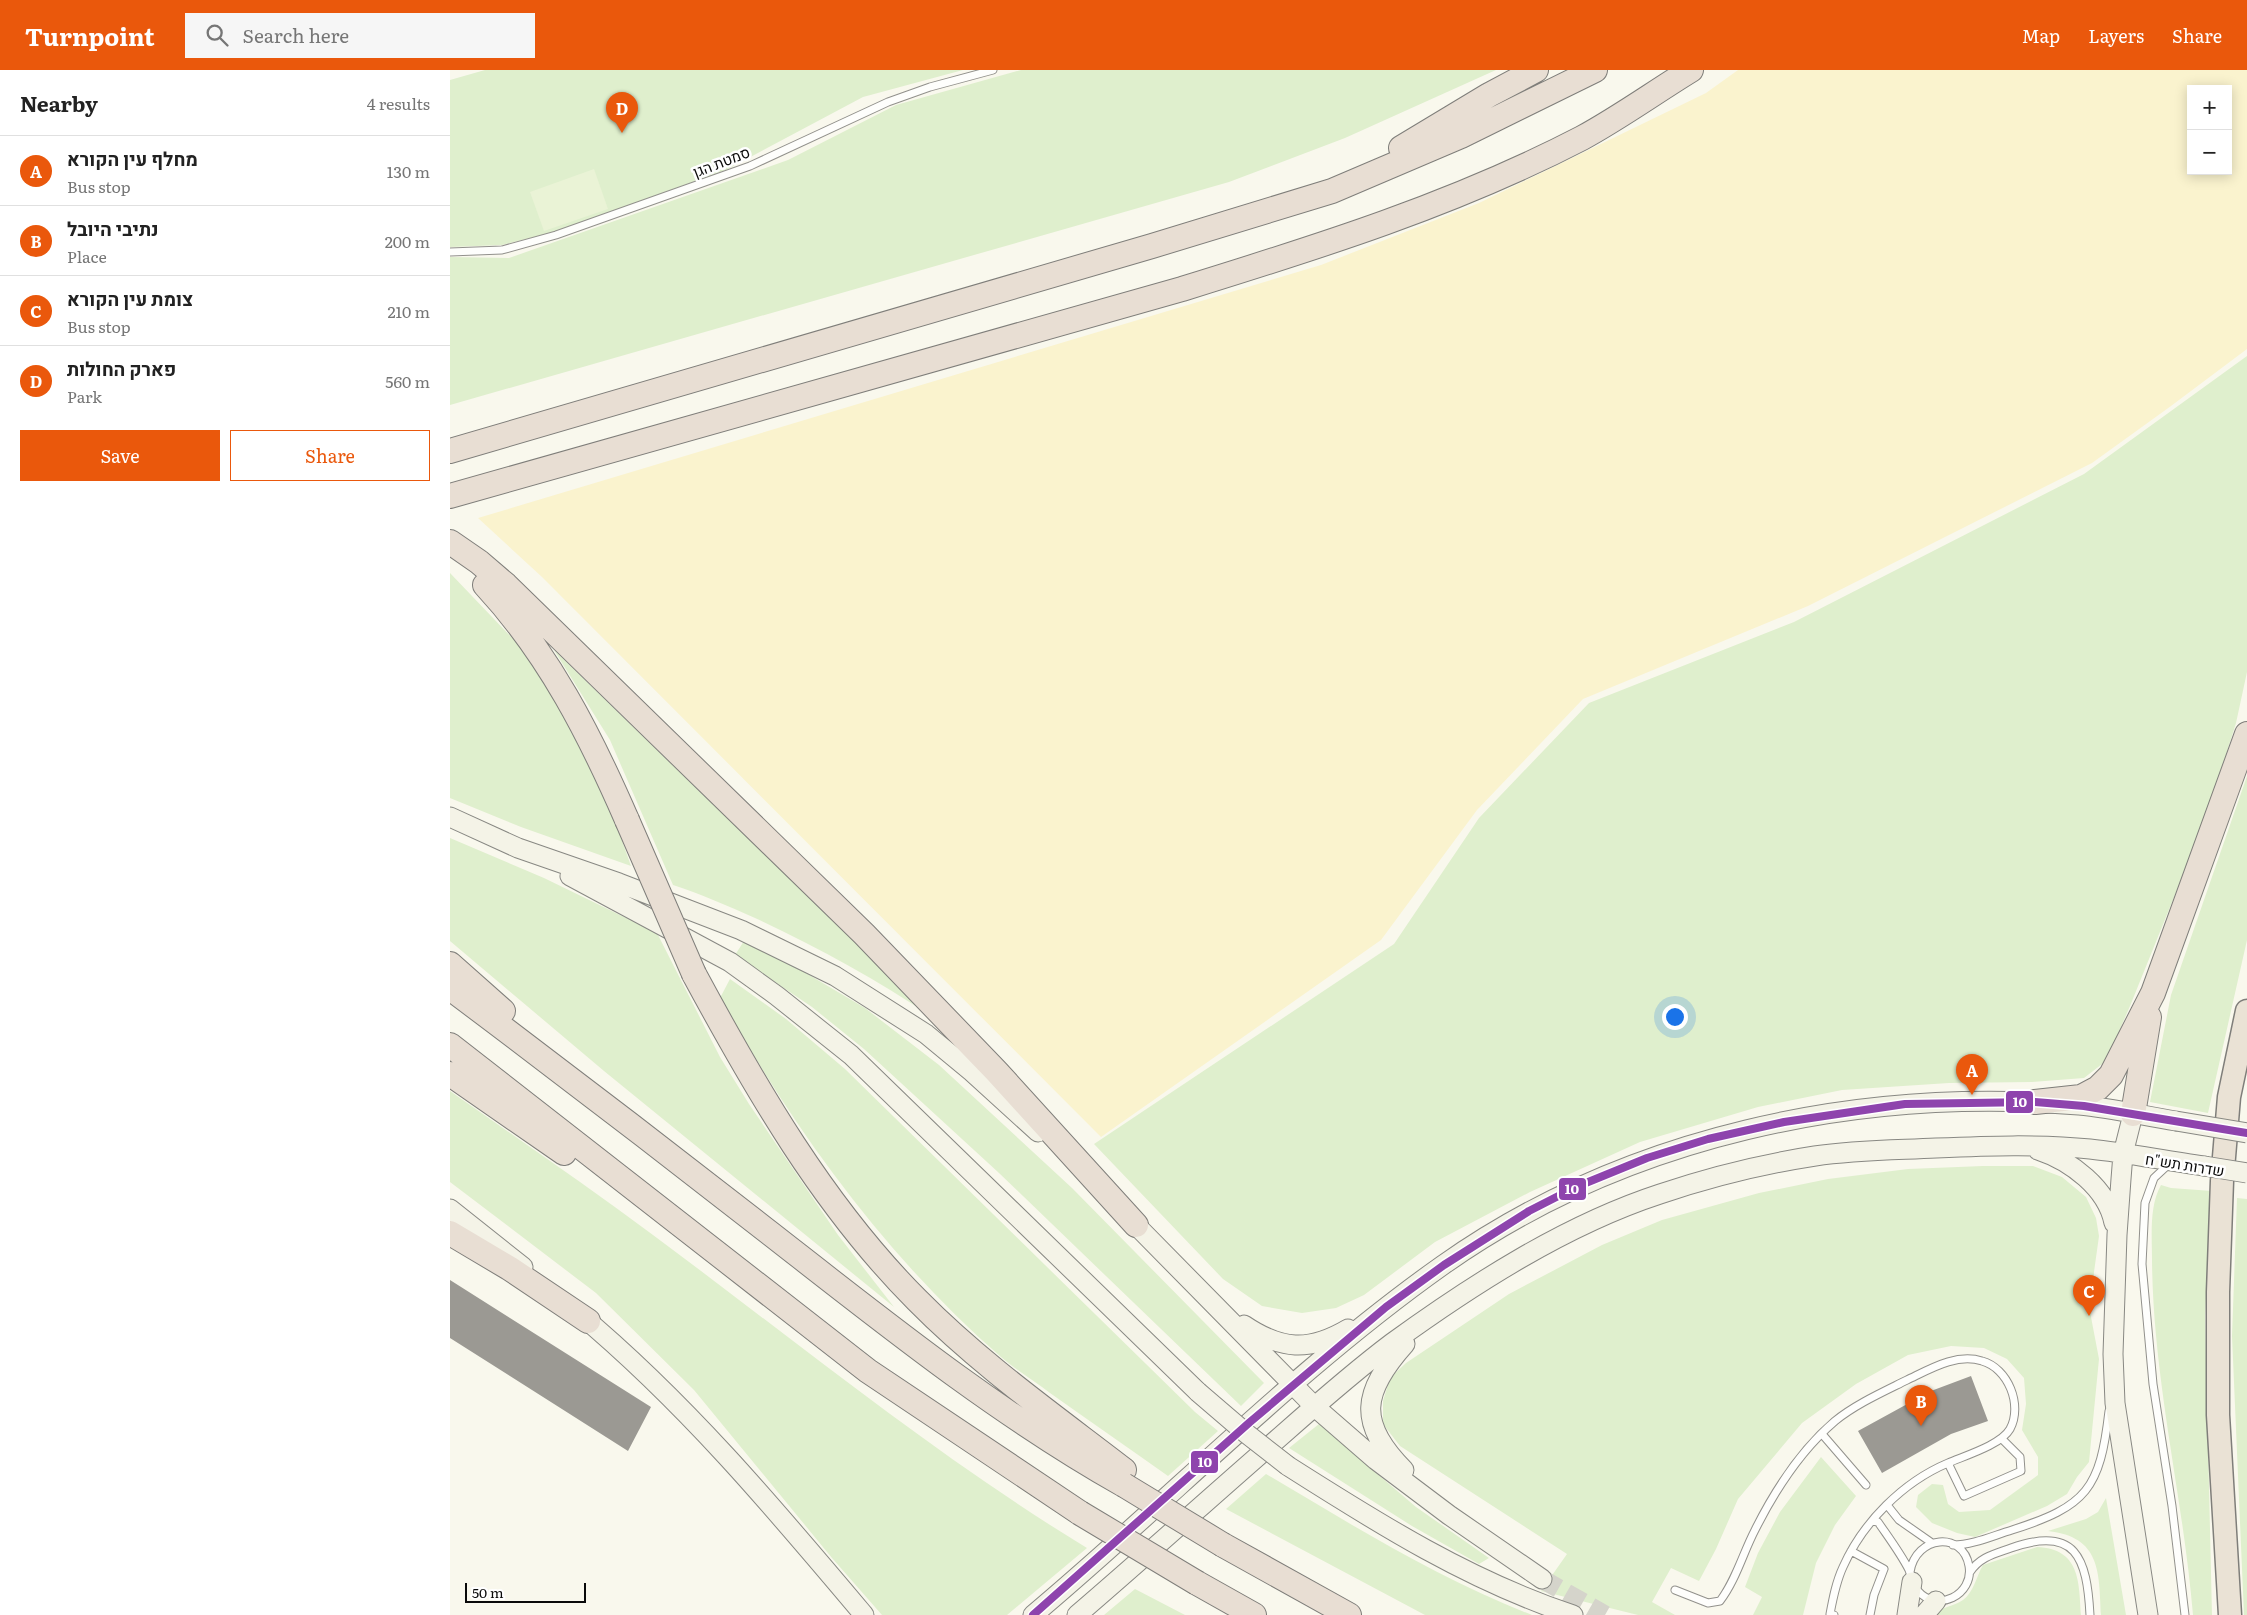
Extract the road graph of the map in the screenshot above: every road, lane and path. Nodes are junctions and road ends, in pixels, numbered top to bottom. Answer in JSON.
{"nodes":[{"id":1,"x":993,"y":70,"type":"edge"},
{"id":2,"x":1536,"y":70,"type":"edge"},
{"id":3,"x":1595,"y":70,"type":"edge"},
{"id":4,"x":1691,"y":70,"type":"edge"},
{"id":5,"x":1332,"y":191,"type":"junction"},
{"id":6,"x":450,"y":252,"type":"edge"},
{"id":7,"x":450,"y":451,"type":"edge"},
{"id":8,"x":450,"y":496,"type":"edge"},
{"id":9,"x":450,"y":542,"type":"edge"},
{"id":10,"x":450,"y":549,"type":"edge"},
{"id":11,"x":2247,"y":734,"type":"edge"},
{"id":12,"x":450,"y":818,"type":"edge"},
{"id":13,"x":518,"y":848,"type":"junction"},
{"id":14,"x":450,"y":964,"type":"edge"},
{"id":15,"x":450,"y":988,"type":"edge"},
{"id":16,"x":2154,"y":993,"type":"junction"},
{"id":17,"x":2247,"y":1011,"type":"edge"},
{"id":18,"x":450,"y":1045,"type":"edge"},
{"id":19,"x":450,"y":1074,"type":"edge"},
{"id":20,"x":2035,"y":1102,"type":"junction"},
{"id":21,"x":2132,"y":1114,"type":"junction"},
{"id":22,"x":637,"y":1130,"type":"junction"},
{"id":23,"x":2247,"y":1133,"type":"edge"},
{"id":24,"x":2025,"y":1146,"type":"junction"},
{"id":25,"x":2123,"y":1154,"type":"junction"},
{"id":26,"x":2172,"y":1162,"type":"junction"},
{"id":27,"x":2247,"y":1173,"type":"edge"},
{"id":28,"x":450,"y":1209,"type":"edge"},
{"id":29,"x":1136,"y":1225,"type":"junction"},
{"id":30,"x":450,"y":1233,"type":"edge"},
{"id":31,"x":2117,"y":1235,"type":"junction"},
{"id":32,"x":1386,"y":1307,"type":"junction"},
{"id":33,"x":1219,"y":1309,"type":"junction"},
{"id":34,"x":1426,"y":1320,"type":"junction"},
{"id":35,"x":588,"y":1321,"type":"junction"},
{"id":36,"x":815,"y":1330,"type":"junction"},
{"id":37,"x":2113,"y":1371,"type":"junction"},
{"id":38,"x":1293,"y":1386,"type":"junction"},
{"id":39,"x":1315,"y":1407,"type":"junction"},
{"id":40,"x":1822,"y":1434,"type":"junction"},
{"id":41,"x":2002,"y":1439,"type":"junction"},
{"id":42,"x":1948,"y":1463,"type":"junction"},
{"id":43,"x":1128,"y":1481,"type":"junction"},
{"id":44,"x":1866,"y":1485,"type":"dead end"},
{"id":45,"x":1887,"y":1505,"type":"junction"},
{"id":46,"x":1449,"y":1515,"type":"junction"},
{"id":47,"x":1872,"y":1522,"type":"junction"},
{"id":48,"x":1932,"y":1543,"type":"junction"},
{"id":49,"x":1953,"y":1545,"type":"junction"},
{"id":50,"x":1851,"y":1551,"type":"junction"},
{"id":51,"x":812,"y":1552,"type":"junction"},
{"id":52,"x":1970,"y":1572,"type":"junction"},
{"id":53,"x":1911,"y":1577,"type":"junction"},
{"id":54,"x":1542,"y":1579,"type":"tunnel mouth"},
{"id":55,"x":1676,"y":1590,"type":"dead end"},
{"id":56,"x":1930,"y":1608,"type":"edge"},
{"id":57,"x":852,"y":1615,"type":"edge"},
{"id":58,"x":864,"y":1615,"type":"edge"},
{"id":59,"x":1033,"y":1615,"type":"edge"},
{"id":60,"x":1077,"y":1615,"type":"edge"},
{"id":61,"x":1254,"y":1615,"type":"edge"},
{"id":62,"x":1349,"y":1615,"type":"edge"},
{"id":63,"x":1573,"y":1615,"type":"edge"},
{"id":64,"x":1834,"y":1615,"type":"edge"},
{"id":65,"x":1870,"y":1615,"type":"edge"},
{"id":66,"x":1907,"y":1615,"type":"edge"},
{"id":67,"x":2090,"y":1615,"type":"edge"},
{"id":68,"x":2148,"y":1615,"type":"edge"},
{"id":69,"x":2185,"y":1615,"type":"edge"},
{"id":70,"x":2230,"y":1615,"type":"edge"}],
"edges":[{"from":1,"to":6,"type":"lane","name":"סמטת הגן"},
{"from":2,"to":5,"type":"highway"},
{"from":3,"to":5,"type":"highway"},
{"from":4,"to":8,"type":"highway"},
{"from":5,"to":7,"type":"highway"},
{"from":9,"to":29,"type":"highway"},
{"from":10,"to":43,"type":"highway","bridge":true},
{"from":11,"to":16,"type":"highway"},
{"from":12,"to":13,"type":"main road"},
{"from":13,"to":29,"type":"main road"},
{"from":13,"to":63,"type":"main road","bridge":true},
{"from":14,"to":22,"type":"highway"},
{"from":15,"to":22,"type":"highway"},
{"from":16,"to":20,"type":"highway"},
{"from":16,"to":21,"type":"highway"},
{"from":17,"to":70,"type":"highway"},
{"from":18,"to":36,"type":"highway"},
{"from":19,"to":36,"type":"highway"},
{"from":20,"to":21,"type":"main road"},
{"from":20,"to":32,"type":"main road"},
{"from":21,"to":23,"type":"main road","bridge":true},
{"from":21,"to":25,"type":"main road"},
{"from":22,"to":43,"type":"highway"},
{"from":24,"to":25,"type":"main road","name":"שדרות תש\"ח"},
{"from":24,"to":31,"type":"main road"},
{"from":24,"to":34,"type":"main road","name":"שדרות תש\"ח"},
{"from":25,"to":26,"type":"main road","name":"שדרות תש\"ח"},
{"from":25,"to":31,"type":"main road"},
{"from":26,"to":27,"type":"main road","name":"שדרות תש\"ח","bridge":true},
{"from":26,"to":69,"type":"lane"},
{"from":28,"to":35,"type":"main road"},
{"from":29,"to":33,"type":"main road"},
{"from":30,"to":35,"type":"highway"},
{"from":31,"to":37,"type":"main road"},
{"from":32,"to":33,"type":"main road"},
{"from":32,"to":38,"type":"main road"},
{"from":33,"to":38,"type":"main road"},
{"from":34,"to":39,"type":"main road"},
{"from":34,"to":46,"type":"main road"},
{"from":35,"to":51,"type":"main road"},
{"from":36,"to":61,"type":"highway","bridge":true},
{"from":37,"to":49,"type":"lane"},
{"from":37,"to":68,"type":"main road"},
{"from":38,"to":39,"type":"main road"},
{"from":38,"to":59,"type":"main road"},
{"from":39,"to":46,"type":"main road"},
{"from":39,"to":60,"type":"main road"},
{"from":40,"to":41,"type":"lane"},
{"from":40,"to":44,"type":"lane"},
{"from":40,"to":55,"type":"lane"},
{"from":41,"to":42,"type":"lane"},
{"from":41,"to":42,"type":"lane"},
{"from":42,"to":45,"type":"lane"},
{"from":43,"to":62,"type":"highway","bridge":true},
{"from":45,"to":47,"type":"lane"},
{"from":45,"to":48,"type":"lane"},
{"from":46,"to":54,"type":"main road"},
{"from":47,"to":50,"type":"lane"},
{"from":47,"to":53,"type":"lane"},
{"from":48,"to":49,"type":"lane"},
{"from":48,"to":53,"type":"lane"},
{"from":49,"to":52,"type":"lane"},
{"from":50,"to":64,"type":"lane"},
{"from":50,"to":65,"type":"lane"},
{"from":51,"to":57,"type":"main road"},
{"from":51,"to":58,"type":"main road"},
{"from":52,"to":56,"type":"lane"},
{"from":52,"to":67,"type":"lane"},
{"from":53,"to":56,"type":"lane"},
{"from":53,"to":66,"type":"main road"}]}
